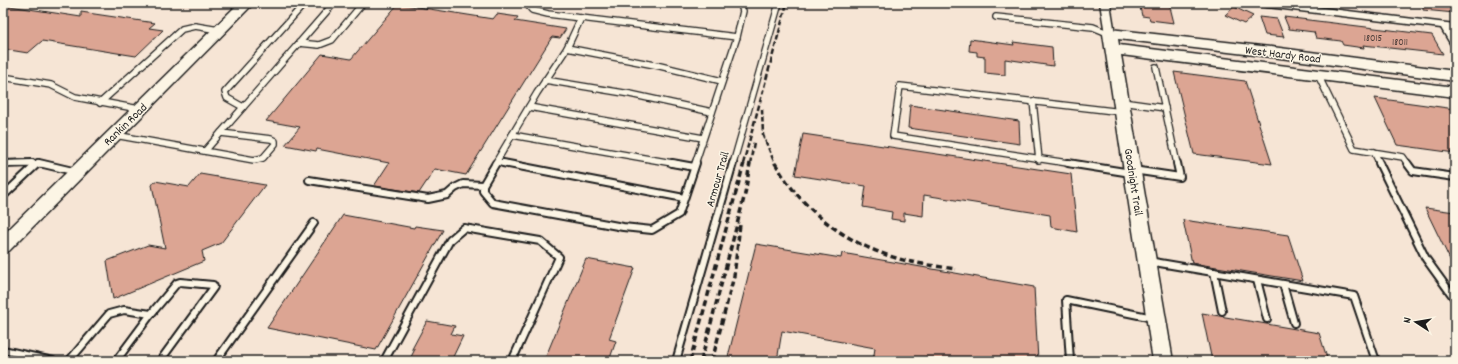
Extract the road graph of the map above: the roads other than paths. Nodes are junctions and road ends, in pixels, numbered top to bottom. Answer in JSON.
{"nodes":[{"id":1,"x":247,"y":3,"type":"edge"},
{"id":2,"x":305,"y":3,"type":"edge"},
{"id":3,"x":334,"y":3,"type":"edge"},
{"id":4,"x":363,"y":3,"type":"edge"},
{"id":5,"x":526,"y":3,"type":"edge"},
{"id":6,"x":737,"y":3,"type":"edge"},
{"id":7,"x":779,"y":3,"type":"edge"},
{"id":8,"x":1105,"y":3,"type":"edge"},
{"id":9,"x":1258,"y":3,"type":"edge"},
{"id":10,"x":996,"y":17,"type":"dead end"},
{"id":11,"x":581,"y":18,"type":"junction"},
{"id":12,"x":1444,"y":26,"type":"junction"},
{"id":13,"x":1455,"y":27,"type":"edge"},
{"id":14,"x":220,"y":30,"type":"junction"},
{"id":15,"x":737,"y":37,"type":"junction"},
{"id":16,"x":1112,"y":41,"type":"junction"},
{"id":17,"x":299,"y":43,"type":"junction"},
{"id":18,"x":1455,"y":43,"type":"edge"},
{"id":19,"x":567,"y":48,"type":"junction"},
{"id":20,"x":1156,"y":67,"type":"dead end"},
{"id":21,"x":1318,"y":75,"type":"junction"},
{"id":22,"x":1455,"y":76,"type":"edge"},
{"id":23,"x":3,"y":77,"type":"edge"},
{"id":24,"x":545,"y":80,"type":"junction"},
{"id":25,"x":722,"y":81,"type":"junction"},
{"id":26,"x":1455,"y":92,"type":"edge"},
{"id":27,"x":1033,"y":101,"type":"junction"},
{"id":28,"x":100,"y":103,"type":"junction"},
{"id":29,"x":243,"y":107,"type":"junction"},
{"id":30,"x":528,"y":107,"type":"junction"},
{"id":31,"x":1123,"y":107,"type":"junction"},
{"id":32,"x":1164,"y":108,"type":"junction"},
{"id":33,"x":140,"y":110,"type":"junction"},
{"id":34,"x":712,"y":112,"type":"junction"},
{"id":35,"x":220,"y":133,"type":"junction"},
{"id":36,"x":114,"y":135,"type":"junction"},
{"id":37,"x":512,"y":135,"type":"junction"},
{"id":38,"x":703,"y":138,"type":"junction"},
{"id":39,"x":205,"y":151,"type":"junction"},
{"id":40,"x":1374,"y":152,"type":"junction"},
{"id":41,"x":1039,"y":160,"type":"junction"},
{"id":42,"x":496,"y":162,"type":"junction"},
{"id":43,"x":38,"y":163,"type":"junction"},
{"id":44,"x":3,"y":164,"type":"edge"},
{"id":45,"x":694,"y":167,"type":"junction"},
{"id":46,"x":77,"y":172,"type":"junction"},
{"id":47,"x":1132,"y":172,"type":"junction"},
{"id":48,"x":1455,"y":177,"type":"edge"},
{"id":49,"x":309,"y":180,"type":"dead end"},
{"id":50,"x":483,"y":185,"type":"junction"},
{"id":51,"x":3,"y":196,"type":"edge"},
{"id":52,"x":684,"y":198,"type":"junction"},
{"id":53,"x":314,"y":224,"type":"dead end"},
{"id":54,"x":3,"y":246,"type":"edge"},
{"id":55,"x":1147,"y":261,"type":"junction"},
{"id":56,"x":1214,"y":272,"type":"junction"},
{"id":57,"x":1257,"y":280,"type":"junction"},
{"id":58,"x":1283,"y":284,"type":"junction"},
{"id":59,"x":1455,"y":299,"type":"edge"},
{"id":60,"x":1222,"y":312,"type":"dead end"},
{"id":61,"x":151,"y":314,"type":"junction"},
{"id":62,"x":1156,"y":318,"type":"junction"},
{"id":63,"x":1267,"y":319,"type":"dead end"},
{"id":64,"x":1294,"y":323,"type":"dead end"},
{"id":65,"x":3,"y":350,"type":"edge"},
{"id":66,"x":53,"y":361,"type":"edge"},
{"id":67,"x":69,"y":361,"type":"edge"},
{"id":68,"x":116,"y":361,"type":"edge"},
{"id":69,"x":160,"y":361,"type":"edge"},
{"id":70,"x":216,"y":361,"type":"edge"},
{"id":71,"x":384,"y":361,"type":"edge"},
{"id":72,"x":512,"y":361,"type":"edge"},
{"id":73,"x":676,"y":361,"type":"edge"},
{"id":74,"x":1070,"y":361,"type":"edge"},
{"id":75,"x":1163,"y":361,"type":"edge"},
{"id":76,"x":1376,"y":361,"type":"edge"}],
"edges":[{"from":1,"to":14,"type":"street","name":"Rankin Road"},
{"from":2,"to":29,"type":"lane"},
{"from":3,"to":17,"type":"lane"},
{"from":4,"to":17,"type":"lane"},
{"from":5,"to":11,"type":"lane"},
{"from":6,"to":15,"type":"lane"},
{"from":7,"to":73,"type":"lane","name":"Armour Trail"},
{"from":8,"to":16,"type":"street","name":"Goodnight Trail"},
{"from":9,"to":12,"type":"street"},
{"from":10,"to":16,"type":"lane"},
{"from":11,"to":15,"type":"lane"},
{"from":11,"to":19,"type":"lane"},
{"from":12,"to":13,"type":"street"},
{"from":12,"to":18,"type":"street"},
{"from":14,"to":28,"type":"lane"},
{"from":14,"to":33,"type":"street","name":"Rankin Road"},
{"from":15,"to":25,"type":"lane"},
{"from":16,"to":21,"type":"street","name":"West Hardy Road"},
{"from":16,"to":22,"type":"street","name":"West Hardy Road"},
{"from":16,"to":31,"type":"street","name":"Goodnight Trail"},
{"from":17,"to":29,"type":"lane"},
{"from":19,"to":24,"type":"lane"},
{"from":19,"to":25,"type":"lane"},
{"from":20,"to":32,"type":"lane"},
{"from":21,"to":26,"type":"street","name":"West Hardy Road"},
{"from":21,"to":40,"type":"lane"},
{"from":23,"to":28,"type":"lane"},
{"from":24,"to":30,"type":"lane"},
{"from":24,"to":34,"type":"lane"},
{"from":25,"to":34,"type":"lane"},
{"from":27,"to":31,"type":"lane"},
{"from":27,"to":41,"type":"lane"},
{"from":27,"to":41,"type":"lane"},
{"from":28,"to":33,"type":"lane"},
{"from":29,"to":35,"type":"lane"},
{"from":30,"to":37,"type":"lane"},
{"from":30,"to":38,"type":"lane"},
{"from":31,"to":32,"type":"lane"},
{"from":31,"to":47,"type":"street","name":"Goodnight Trail"},
{"from":32,"to":47,"type":"lane"},
{"from":33,"to":36,"type":"street","name":"Rankin Road"},
{"from":34,"to":38,"type":"lane"},
{"from":35,"to":39,"type":"lane"},
{"from":35,"to":39,"type":"lane"},
{"from":36,"to":39,"type":"lane"},
{"from":36,"to":46,"type":"street","name":"Rankin Road"},
{"from":37,"to":42,"type":"lane"},
{"from":37,"to":45,"type":"lane"},
{"from":38,"to":45,"type":"lane"},
{"from":40,"to":48,"type":"lane"},
{"from":40,"to":59,"type":"lane"},
{"from":41,"to":47,"type":"lane"},
{"from":42,"to":50,"type":"lane"},
{"from":42,"to":52,"type":"lane"},
{"from":43,"to":44,"type":"lane"},
{"from":43,"to":46,"type":"lane"},
{"from":43,"to":51,"type":"lane"},
{"from":45,"to":52,"type":"lane"},
{"from":46,"to":54,"type":"street","name":"Rankin Road"},
{"from":47,"to":55,"type":"street","name":"Goodnight Trail"},
{"from":49,"to":50,"type":"lane"},
{"from":50,"to":52,"type":"lane"},
{"from":53,"to":70,"type":"lane"},
{"from":55,"to":56,"type":"lane"},
{"from":55,"to":62,"type":"street","name":"Goodnight Trail"},
{"from":56,"to":57,"type":"lane"},
{"from":56,"to":60,"type":"lane"},
{"from":57,"to":58,"type":"lane"},
{"from":57,"to":63,"type":"lane"},
{"from":58,"to":64,"type":"lane"},
{"from":58,"to":76,"type":"lane"},
{"from":61,"to":67,"type":"lane"},
{"from":61,"to":68,"type":"lane"},
{"from":61,"to":69,"type":"lane"},
{"from":62,"to":74,"type":"lane"},
{"from":62,"to":75,"type":"street","name":"Goodnight Trail"},
{"from":65,"to":66,"type":"lane"},
{"from":71,"to":72,"type":"lane"}]}
